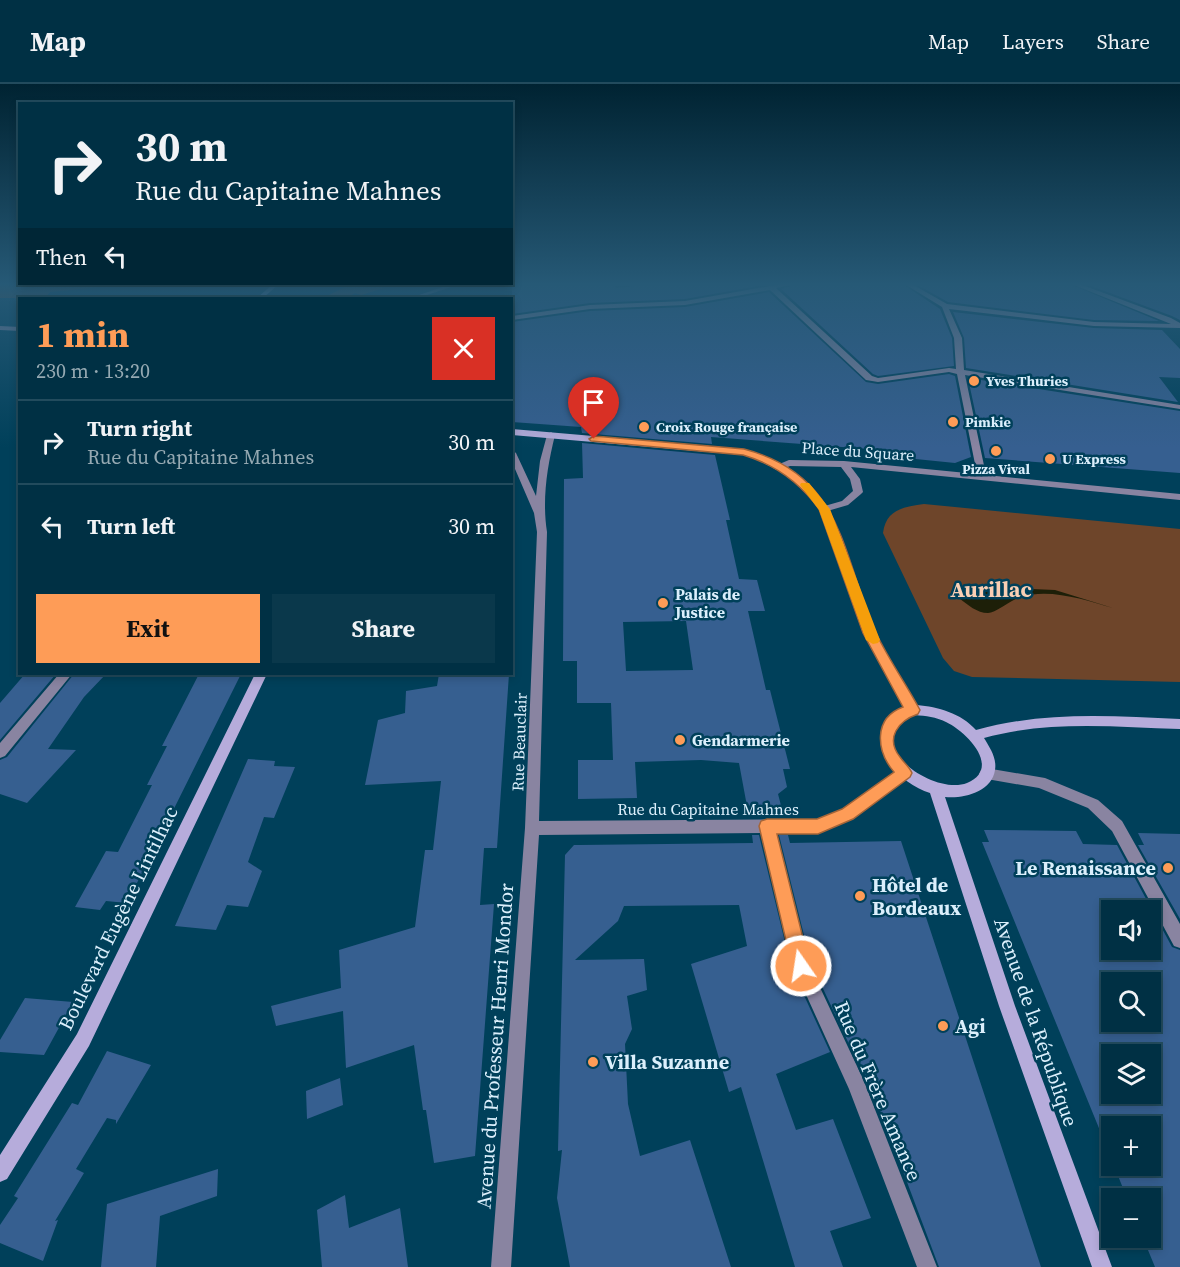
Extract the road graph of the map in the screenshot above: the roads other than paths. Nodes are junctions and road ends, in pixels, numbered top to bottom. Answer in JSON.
{"nodes":[{"id":1,"x":826,"y":338,"type":"edge"},
{"id":2,"x":958,"y":338,"type":"edge"},
{"id":3,"x":960,"y":371,"type":"junction"},
{"id":4,"x":1180,"y":407,"type":"edge"},
{"id":5,"x":513,"y":432,"type":"edge"},
{"id":6,"x":551,"y":435,"type":"junction"},
{"id":7,"x":513,"y":455,"type":"edge"},
{"id":8,"x":844,"y":464,"type":"junction"},
{"id":9,"x":780,"y":467,"type":"junction"},
{"id":10,"x":982,"y":478,"type":"junction"},
{"id":11,"x":1180,"y":497,"type":"edge"},
{"id":12,"x":824,"y":509,"type":"junction"},
{"id":13,"x":539,"y":513,"type":"junction"},
{"id":14,"x":65,"y":675,"type":"edge"},
{"id":15,"x":261,"y":675,"type":"edge"},
{"id":16,"x":913,"y":710,"type":"junction"},
{"id":17,"x":1180,"y":724,"type":"edge"},
{"id":18,"x":976,"y":735,"type":"junction"},
{"id":19,"x":0,"y":752,"type":"edge"},
{"id":20,"x":904,"y":773,"type":"junction"},
{"id":21,"x":986,"y":774,"type":"junction"},
{"id":22,"x":934,"y":789,"type":"junction"},
{"id":23,"x":767,"y":826,"type":"junction"},
{"id":24,"x":532,"y":828,"type":"junction"},
{"id":25,"x":1180,"y":940,"type":"edge"},
{"id":26,"x":0,"y":1172,"type":"edge"},
{"id":27,"x":501,"y":1267,"type":"edge"},
{"id":28,"x":927,"y":1267,"type":"edge"},
{"id":29,"x":1102,"y":1267,"type":"edge"}],
"edges":[{"from":1,"to":3,"type":"street"},
{"from":2,"to":3,"type":"street"},
{"from":3,"to":4,"type":"street"},
{"from":3,"to":10,"type":"street"},
{"from":5,"to":6,"type":"street"},
{"from":6,"to":9,"type":"street"},
{"from":6,"to":13,"type":"street","name":"Rue Beauclair"},
{"from":7,"to":13,"type":"street","name":"Rue Beauclair"},
{"from":8,"to":9,"type":"street","name":"Place du Square"},
{"from":8,"to":10,"type":"street","name":"Place du Square"},
{"from":8,"to":12,"type":"street"},
{"from":9,"to":12,"type":"street","name":"Place du Square"},
{"from":10,"to":11,"type":"street","name":"Place du Square"},
{"from":12,"to":16,"type":"street","name":"Place du Square"},
{"from":13,"to":24,"type":"street","name":"Rue Beauclair"},
{"from":14,"to":19,"type":"street"},
{"from":15,"to":26,"type":"street","name":"Boulevard Eugène Lintilhac"},
{"from":16,"to":18,"type":"street"},
{"from":16,"to":20,"type":"street"},
{"from":17,"to":18,"type":"street"},
{"from":18,"to":21,"type":"street"},
{"from":20,"to":22,"type":"street"},
{"from":20,"to":23,"type":"street","name":"Rue du Capitaine Mahnes"},
{"from":21,"to":22,"type":"street"},
{"from":21,"to":25,"type":"street"},
{"from":22,"to":29,"type":"street","name":"Avenue de la République"},
{"from":23,"to":24,"type":"street","name":"Rue du Capitaine Mahnes"},
{"from":23,"to":28,"type":"street","name":"Rue du Frère Amance"},
{"from":24,"to":27,"type":"street","name":"Avenue du Professeur Henri Mondor"}]}
